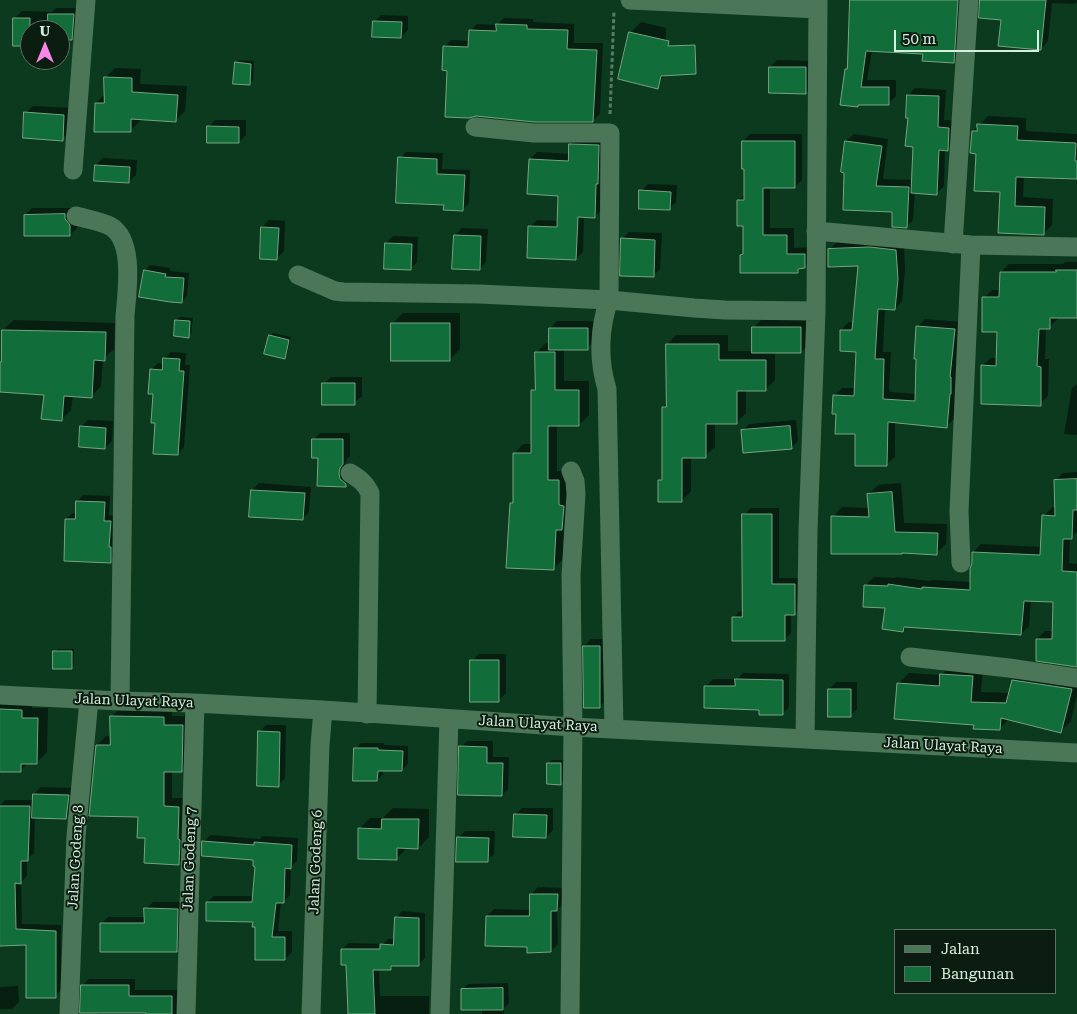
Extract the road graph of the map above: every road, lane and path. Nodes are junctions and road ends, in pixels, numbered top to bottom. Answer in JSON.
{"nodes":[{"id":1,"x":86,"y":0,"type":"edge"},
{"id":2,"x":969,"y":0,"type":"edge"},
{"id":3,"x":622,"y":4,"type":"edge"},
{"id":4,"x":818,"y":5,"type":"edge"},
{"id":5,"x":475,"y":127,"type":"dead end"},
{"id":6,"x":610,"y":132,"type":"junction"},
{"id":7,"x":73,"y":170,"type":"dead end"},
{"id":8,"x":76,"y":216,"type":"dead end"},
{"id":9,"x":816,"y":231,"type":"junction"},
{"id":10,"x":962,"y":244,"type":"junction"},
{"id":11,"x":1077,"y":247,"type":"edge"},
{"id":12,"x":298,"y":276,"type":"dead end"},
{"id":13,"x":609,"y":300,"type":"junction"},
{"id":14,"x":816,"y":310,"type":"junction"},
{"id":15,"x":571,"y":471,"type":"dead end"},
{"id":16,"x":350,"y":473,"type":"dead end"},
{"id":17,"x":961,"y":563,"type":"dead end"},
{"id":18,"x":910,"y":657,"type":"dead end"},
{"id":19,"x":1077,"y":678,"type":"edge"},
{"id":20,"x":0,"y":696,"type":"edge"},
{"id":21,"x":88,"y":700,"type":"junction"},
{"id":22,"x":120,"y":701,"type":"junction"},
{"id":23,"x":195,"y":703,"type":"junction"},
{"id":24,"x":323,"y":710,"type":"junction"},
{"id":25,"x":367,"y":714,"type":"junction"},
{"id":26,"x":450,"y":719,"type":"junction"},
{"id":27,"x":573,"y":727,"type":"junction"},
{"id":28,"x":614,"y":729,"type":"junction"},
{"id":29,"x":805,"y":739,"type":"junction"},
{"id":30,"x":1077,"y":753,"type":"edge"},
{"id":31,"x":70,"y":1014,"type":"edge"},
{"id":32,"x":186,"y":1014,"type":"edge"},
{"id":33,"x":311,"y":1014,"type":"edge"},
{"id":34,"x":440,"y":1014,"type":"edge"},
{"id":35,"x":570,"y":1014,"type":"edge"}],
"edges":[{"from":1,"to":7,"type":"street"},
{"from":2,"to":10,"type":"street"},
{"from":3,"to":4,"type":"street"},
{"from":3,"to":6,"type":"path"},
{"from":4,"to":9,"type":"street"},
{"from":5,"to":6,"type":"street"},
{"from":6,"to":13,"type":"street"},
{"from":8,"to":22,"type":"street"},
{"from":9,"to":10,"type":"street"},
{"from":9,"to":14,"type":"street"},
{"from":10,"to":11,"type":"street"},
{"from":10,"to":17,"type":"street"},
{"from":12,"to":13,"type":"street"},
{"from":13,"to":14,"type":"street"},
{"from":13,"to":28,"type":"street"},
{"from":14,"to":29,"type":"street"},
{"from":15,"to":27,"type":"street"},
{"from":16,"to":25,"type":"street"},
{"from":18,"to":19,"type":"street"},
{"from":20,"to":21,"type":"street","name":"Jalan Ulayat Raya"},
{"from":21,"to":22,"type":"street","name":"Jalan Ulayat Raya"},
{"from":21,"to":31,"type":"street","name":"Jalan Godeng 8"},
{"from":22,"to":23,"type":"street","name":"Jalan Ulayat Raya"},
{"from":23,"to":24,"type":"street","name":"Jalan Ulayat Raya"},
{"from":23,"to":32,"type":"street","name":"Jalan Godeng 7"},
{"from":24,"to":25,"type":"street","name":"Jalan Ulayat Raya"},
{"from":24,"to":33,"type":"street","name":"Jalan Godeng 6"},
{"from":25,"to":26,"type":"street","name":"Jalan Ulayat Raya"},
{"from":26,"to":27,"type":"street","name":"Jalan Ulayat Raya"},
{"from":26,"to":34,"type":"street"},
{"from":27,"to":28,"type":"street","name":"Jalan Ulayat Raya"},
{"from":27,"to":35,"type":"street"},
{"from":28,"to":29,"type":"street","name":"Jalan Ulayat Raya"},
{"from":29,"to":30,"type":"street","name":"Jalan Ulayat Raya"}]}
